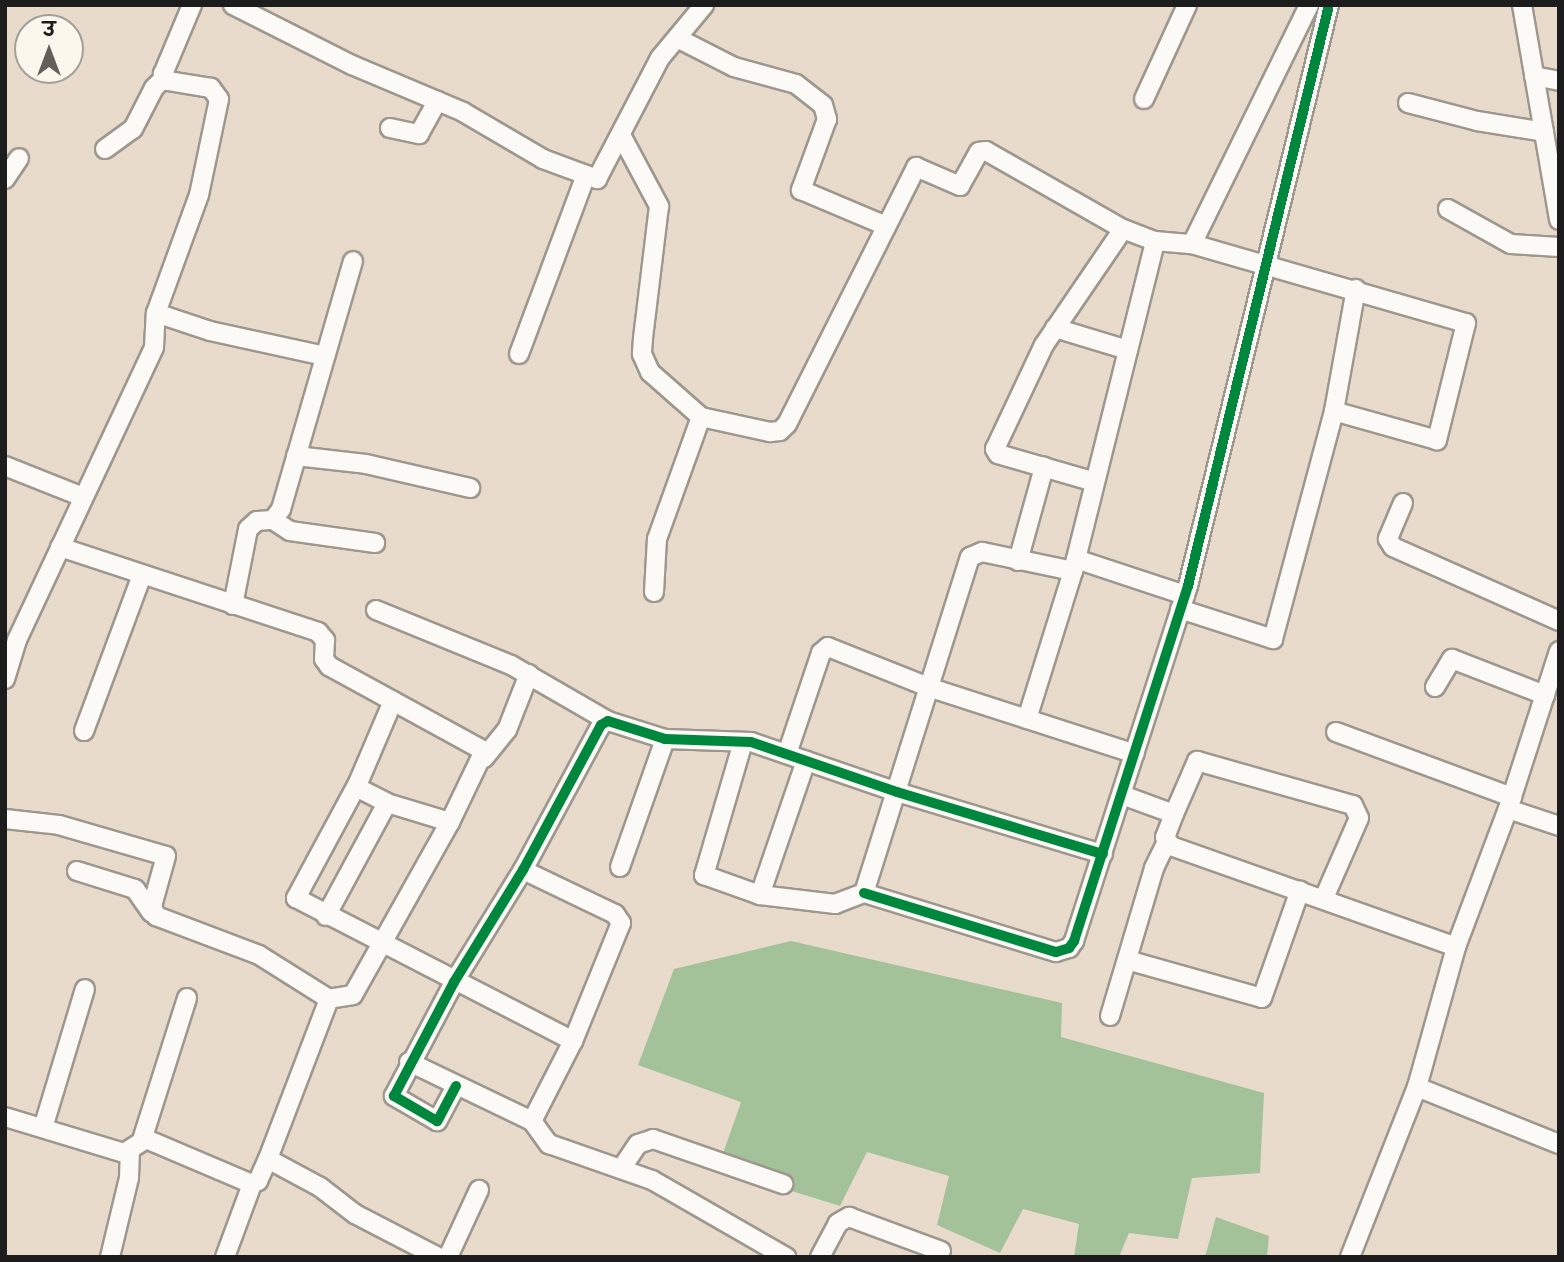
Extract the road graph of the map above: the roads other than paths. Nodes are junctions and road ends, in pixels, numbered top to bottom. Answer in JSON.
{"nodes":[{"id":1,"x":192,"y":5,"type":"edge"},
{"id":2,"x":233,"y":5,"type":"edge"},
{"id":3,"x":704,"y":5,"type":"edge"},
{"id":4,"x":1187,"y":5,"type":"edge"},
{"id":5,"x":1309,"y":5,"type":"edge"},
{"id":6,"x":1329,"y":5,"type":"edge"},
{"id":7,"x":1522,"y":5,"type":"edge"},
{"id":8,"x":677,"y":38,"type":"junction"},
{"id":9,"x":1534,"y":76,"type":"junction"},
{"id":10,"x":163,"y":79,"type":"junction"},
{"id":11,"x":1559,"y":81,"type":"edge"},
{"id":12,"x":1144,"y":99,"type":"dead end"},
{"id":13,"x":437,"y":101,"type":"junction"},
{"id":14,"x":1408,"y":103,"type":"dead end"},
{"id":15,"x":390,"y":128,"type":"dead end"},
{"id":16,"x":1544,"y":132,"type":"junction"},
{"id":17,"x":621,"y":135,"type":"junction"},
{"id":18,"x":105,"y":149,"type":"dead end"},
{"id":19,"x":19,"y":158,"type":"dead end"},
{"id":20,"x":586,"y":175,"type":"junction"},
{"id":21,"x":5,"y":179,"type":"edge"},
{"id":22,"x":1557,"y":200,"type":"edge"},
{"id":23,"x":1448,"y":209,"type":"dead end"},
{"id":24,"x":1559,"y":220,"type":"edge"},
{"id":25,"x":884,"y":225,"type":"junction"},
{"id":26,"x":1123,"y":229,"type":"junction"},
{"id":27,"x":1155,"y":241,"type":"junction"},
{"id":28,"x":1192,"y":244,"type":"junction"},
{"id":29,"x":1559,"y":247,"type":"edge"},
{"id":30,"x":353,"y":261,"type":"dead end"},
{"id":31,"x":1266,"y":263,"type":"junction"},
{"id":32,"x":1356,"y":289,"type":"junction"},
{"id":33,"x":156,"y":313,"type":"junction"},
{"id":34,"x":1055,"y":328,"type":"junction"},
{"id":35,"x":1128,"y":349,"type":"junction"},
{"id":36,"x":519,"y":354,"type":"dead end"},
{"id":37,"x":325,"y":356,"type":"junction"},
{"id":38,"x":1334,"y":411,"type":"junction"},
{"id":39,"x":701,"y":417,"type":"junction"},
{"id":40,"x":296,"y":456,"type":"junction"},
{"id":41,"x":5,"y":466,"type":"edge"},
{"id":42,"x":1044,"y":467,"type":"junction"},
{"id":43,"x":1096,"y":482,"type":"junction"},
{"id":44,"x":470,"y":488,"type":"dead end"},
{"id":45,"x":83,"y":497,"type":"junction"},
{"id":46,"x":1403,"y":503,"type":"dead end"},
{"id":47,"x":273,"y":520,"type":"junction"},
{"id":48,"x":374,"y":542,"type":"dead end"},
{"id":49,"x":60,"y":547,"type":"junction"},
{"id":50,"x":1018,"y":561,"type":"junction"},
{"id":51,"x":1075,"y":565,"type":"junction"},
{"id":52,"x":142,"y":576,"type":"junction"},
{"id":53,"x":654,"y":592,"type":"dead end"},
{"id":54,"x":1183,"y":602,"type":"junction"},
{"id":55,"x":233,"y":605,"type":"junction"},
{"id":56,"x":376,"y":610,"type":"dead end"},
{"id":57,"x":1559,"y":621,"type":"edge"},
{"id":58,"x":1559,"y":651,"type":"edge"},
{"id":59,"x":529,"y":674,"type":"junction"},
{"id":60,"x":5,"y":679,"type":"edge"},
{"id":61,"x":1434,"y":687,"type":"dead end"},
{"id":62,"x":931,"y":688,"type":"junction"},
{"id":63,"x":1545,"y":695,"type":"junction"},
{"id":64,"x":393,"y":701,"type":"junction"},
{"id":65,"x":1027,"y":719,"type":"junction"},
{"id":66,"x":608,"y":721,"type":"junction"},
{"id":67,"x":84,"y":730,"type":"dead end"},
{"id":68,"x":1336,"y":732,"type":"dead end"},
{"id":69,"x":664,"y":739,"type":"junction"},
{"id":70,"x":743,"y":742,"type":"junction"},
{"id":71,"x":787,"y":754,"type":"junction"},
{"id":72,"x":1135,"y":754,"type":"junction"},
{"id":73,"x":484,"y":758,"type":"junction"},
{"id":74,"x":806,"y":761,"type":"junction"},
{"id":75,"x":356,"y":787,"type":"junction"},
{"id":76,"x":897,"y":792,"type":"junction"},
{"id":77,"x":1122,"y":795,"type":"junction"},
{"id":78,"x":387,"y":803,"type":"junction"},
{"id":79,"x":1510,"y":803,"type":"junction"},
{"id":80,"x":1174,"y":814,"type":"junction"},
{"id":81,"x":5,"y":819,"type":"edge"},
{"id":82,"x":450,"y":822,"type":"junction"},
{"id":83,"x":1559,"y":826,"type":"edge"},
{"id":84,"x":1166,"y":843,"type":"junction"},
{"id":85,"x":1103,"y":854,"type":"junction"},
{"id":86,"x":620,"y":867,"type":"dead end"},
{"id":87,"x":523,"y":870,"type":"junction"},
{"id":88,"x":77,"y":871,"type":"dead end"},
{"id":89,"x":1300,"y":890,"type":"junction"},
{"id":90,"x":864,"y":893,"type":"junction"},
{"id":91,"x":760,"y":895,"type":"junction"},
{"id":92,"x":1324,"y":898,"type":"junction"},
{"id":93,"x":152,"y":912,"type":"junction"},
{"id":94,"x":327,"y":916,"type":"junction"},
{"id":95,"x":383,"y":946,"type":"junction"},
{"id":96,"x":1456,"y":947,"type":"junction"},
{"id":97,"x":1127,"y":960,"type":"junction"},
{"id":98,"x":454,"y":982,"type":"junction"},
{"id":99,"x":85,"y":989,"type":"dead end"},
{"id":100,"x":187,"y":998,"type":"dead end"},
{"id":101,"x":329,"y":999,"type":"junction"},
{"id":102,"x":1110,"y":1016,"type":"dead end"},
{"id":103,"x":573,"y":1041,"type":"junction"},
{"id":104,"x":409,"y":1062,"type":"junction"},
{"id":105,"x":456,"y":1086,"type":"junction"},
{"id":106,"x":1417,"y":1087,"type":"junction"},
{"id":107,"x":5,"y":1117,"type":"edge"},
{"id":108,"x":532,"y":1121,"type":"junction"},
{"id":109,"x":43,"y":1128,"type":"junction"},
{"id":110,"x":1559,"y":1144,"type":"edge"},
{"id":111,"x":136,"y":1145,"type":"junction"},
{"id":112,"x":268,"y":1158,"type":"junction"},
{"id":113,"x":621,"y":1169,"type":"junction"},
{"id":114,"x":252,"y":1184,"type":"junction"},
{"id":115,"x":783,"y":1184,"type":"dead end"},
{"id":116,"x":479,"y":1190,"type":"dead end"},
{"id":117,"x":945,"y":1255,"type":"edge"},
{"id":118,"x":110,"y":1257,"type":"edge"},
{"id":119,"x":225,"y":1257,"type":"edge"},
{"id":120,"x":438,"y":1257,"type":"edge"},
{"id":121,"x":448,"y":1257,"type":"edge"},
{"id":122,"x":786,"y":1257,"type":"edge"},
{"id":123,"x":820,"y":1257,"type":"edge"},
{"id":124,"x":1350,"y":1257,"type":"edge"}],
"edges":[{"from":1,"to":10,"type":"street"},
{"from":2,"to":13,"type":"street"},
{"from":3,"to":8,"type":"street"},
{"from":4,"to":12,"type":"street"},
{"from":5,"to":28,"type":"street"},
{"from":6,"to":31,"type":"street"},
{"from":7,"to":9,"type":"street"},
{"from":8,"to":17,"type":"street"},
{"from":8,"to":25,"type":"street"},
{"from":9,"to":11,"type":"street"},
{"from":9,"to":16,"type":"street"},
{"from":10,"to":18,"type":"street"},
{"from":10,"to":33,"type":"street"},
{"from":13,"to":15,"type":"street"},
{"from":13,"to":20,"type":"street"},
{"from":14,"to":16,"type":"street"},
{"from":16,"to":22,"type":"street"},
{"from":17,"to":20,"type":"street"},
{"from":17,"to":39,"type":"street"},
{"from":19,"to":21,"type":"street"},
{"from":20,"to":36,"type":"street"},
{"from":22,"to":24,"type":"street"},
{"from":23,"to":29,"type":"street"},
{"from":25,"to":26,"type":"street"},
{"from":25,"to":39,"type":"street"},
{"from":26,"to":27,"type":"street"},
{"from":26,"to":34,"type":"street"},
{"from":27,"to":28,"type":"street"},
{"from":27,"to":35,"type":"street"},
{"from":28,"to":31,"type":"street"},
{"from":30,"to":37,"type":"street"},
{"from":31,"to":32,"type":"street"},
{"from":31,"to":54,"type":"street"},
{"from":32,"to":38,"type":"street"},
{"from":32,"to":38,"type":"street"},
{"from":33,"to":37,"type":"street"},
{"from":33,"to":45,"type":"street"},
{"from":34,"to":35,"type":"street"},
{"from":34,"to":42,"type":"street"},
{"from":35,"to":43,"type":"street"},
{"from":37,"to":40,"type":"street"},
{"from":38,"to":54,"type":"street"},
{"from":39,"to":53,"type":"street"},
{"from":40,"to":44,"type":"street"},
{"from":40,"to":47,"type":"street"},
{"from":41,"to":45,"type":"street"},
{"from":42,"to":43,"type":"street"},
{"from":42,"to":50,"type":"street"},
{"from":43,"to":51,"type":"street"},
{"from":45,"to":49,"type":"street"},
{"from":46,"to":57,"type":"street"},
{"from":47,"to":48,"type":"street"},
{"from":47,"to":55,"type":"street"},
{"from":49,"to":52,"type":"street"},
{"from":49,"to":60,"type":"street"},
{"from":50,"to":51,"type":"street"},
{"from":50,"to":62,"type":"street"},
{"from":51,"to":54,"type":"street"},
{"from":51,"to":65,"type":"street"},
{"from":52,"to":55,"type":"street"},
{"from":52,"to":67,"type":"street"},
{"from":54,"to":72,"type":"street"},
{"from":55,"to":64,"type":"street"},
{"from":56,"to":59,"type":"street"},
{"from":58,"to":63,"type":"street"},
{"from":59,"to":66,"type":"street"},
{"from":59,"to":73,"type":"street"},
{"from":61,"to":63,"type":"street"},
{"from":62,"to":65,"type":"street"},
{"from":62,"to":71,"type":"street"},
{"from":62,"to":76,"type":"street"},
{"from":63,"to":79,"type":"street"},
{"from":64,"to":73,"type":"street"},
{"from":64,"to":75,"type":"street"},
{"from":65,"to":72,"type":"street"},
{"from":66,"to":69,"type":"street"},
{"from":66,"to":87,"type":"street"},
{"from":68,"to":79,"type":"street"},
{"from":69,"to":70,"type":"street"},
{"from":69,"to":86,"type":"street"},
{"from":70,"to":71,"type":"street"},
{"from":70,"to":91,"type":"street"},
{"from":71,"to":74,"type":"street"},
{"from":72,"to":77,"type":"street"},
{"from":73,"to":82,"type":"street"},
{"from":74,"to":76,"type":"street"},
{"from":74,"to":91,"type":"street"},
{"from":75,"to":78,"type":"street"},
{"from":75,"to":94,"type":"street"},
{"from":76,"to":85,"type":"street"},
{"from":76,"to":90,"type":"street"},
{"from":77,"to":80,"type":"street"},
{"from":77,"to":85,"type":"street"},
{"from":78,"to":82,"type":"street"},
{"from":78,"to":94,"type":"street"},
{"from":79,"to":83,"type":"street"},
{"from":79,"to":96,"type":"street"},
{"from":80,"to":84,"type":"street"},
{"from":80,"to":92,"type":"street"},
{"from":81,"to":93,"type":"street"},
{"from":82,"to":95,"type":"street"},
{"from":84,"to":89,"type":"street"},
{"from":84,"to":97,"type":"street"},
{"from":85,"to":90,"type":"street"},
{"from":87,"to":98,"type":"street"},
{"from":87,"to":103,"type":"street"},
{"from":88,"to":93,"type":"street"},
{"from":89,"to":92,"type":"street"},
{"from":89,"to":97,"type":"street"},
{"from":90,"to":91,"type":"street"},
{"from":92,"to":96,"type":"street"},
{"from":93,"to":101,"type":"street"},
{"from":94,"to":95,"type":"street"},
{"from":95,"to":98,"type":"street"},
{"from":95,"to":101,"type":"street"},
{"from":96,"to":106,"type":"street"},
{"from":97,"to":102,"type":"street"},
{"from":98,"to":103,"type":"street"},
{"from":98,"to":104,"type":"street"},
{"from":99,"to":109,"type":"street"},
{"from":100,"to":111,"type":"street"},
{"from":101,"to":112,"type":"street"},
{"from":103,"to":108,"type":"street"},
{"from":104,"to":105,"type":"street"},
{"from":104,"to":105,"type":"street"},
{"from":105,"to":108,"type":"street"},
{"from":106,"to":110,"type":"street"},
{"from":106,"to":124,"type":"street"},
{"from":107,"to":109,"type":"street"},
{"from":108,"to":113,"type":"street"},
{"from":109,"to":111,"type":"street"},
{"from":111,"to":114,"type":"street"},
{"from":111,"to":118,"type":"street"},
{"from":112,"to":114,"type":"street"},
{"from":112,"to":120,"type":"street"},
{"from":113,"to":115,"type":"street"},
{"from":113,"to":122,"type":"street"},
{"from":114,"to":119,"type":"street"},
{"from":116,"to":121,"type":"street"},
{"from":117,"to":123,"type":"street"}]}
